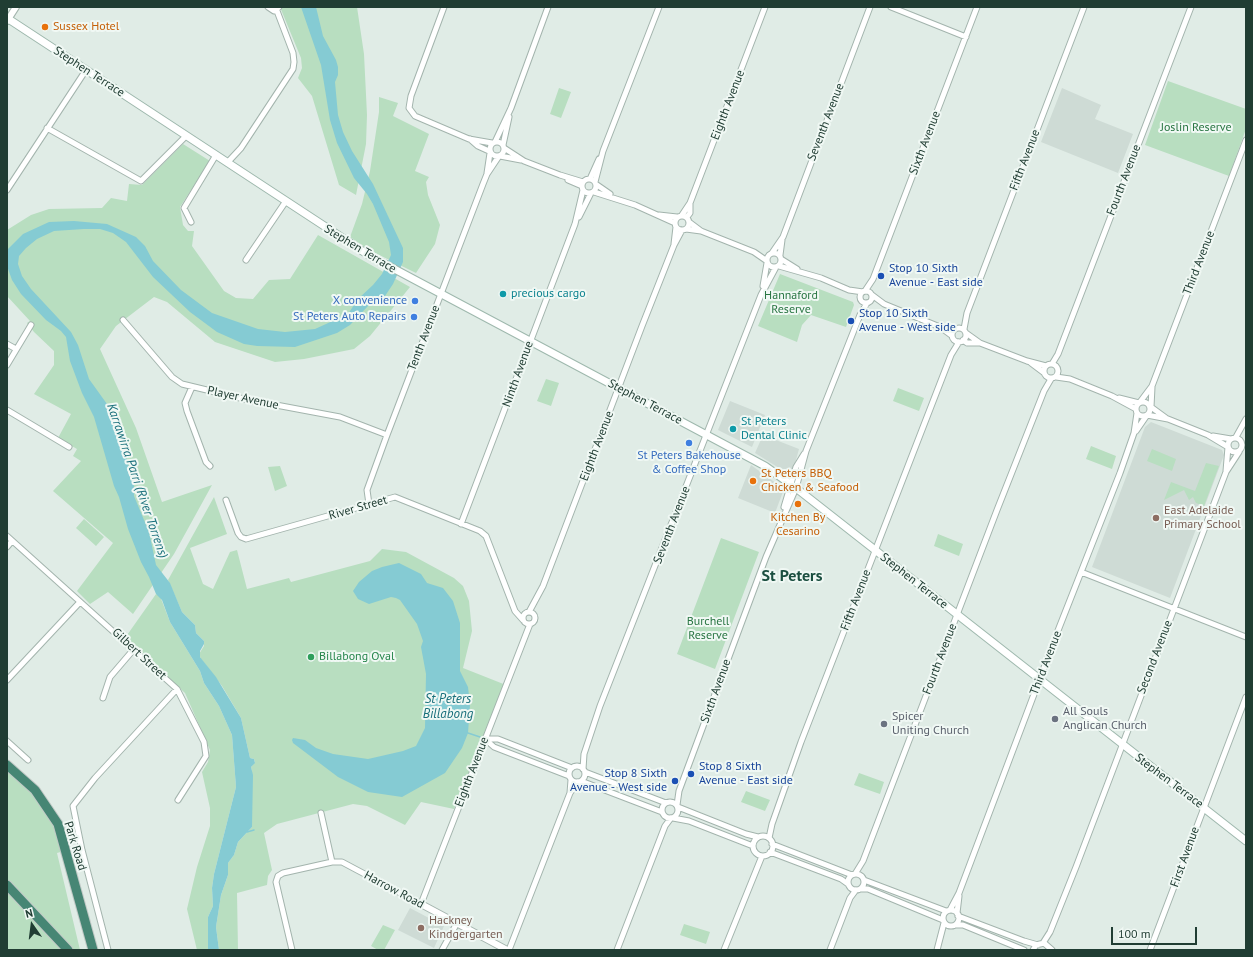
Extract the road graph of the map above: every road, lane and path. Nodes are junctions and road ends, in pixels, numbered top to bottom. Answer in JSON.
{"nodes":[{"id":1,"x":16,"y":7,"type":"edge"},
{"id":2,"x":268,"y":7,"type":"edge"},
{"id":3,"x":444,"y":7,"type":"edge"},
{"id":4,"x":548,"y":7,"type":"edge"},
{"id":5,"x":659,"y":7,"type":"edge"},
{"id":6,"x":766,"y":7,"type":"edge"},
{"id":7,"x":870,"y":7,"type":"edge"},
{"id":8,"x":891,"y":7,"type":"edge"},
{"id":9,"x":977,"y":7,"type":"edge"},
{"id":10,"x":1084,"y":7,"type":"edge"},
{"id":11,"x":1191,"y":7,"type":"edge"},
{"id":12,"x":278,"y":9,"type":"edge"},
{"id":13,"x":7,"y":20,"type":"edge"},
{"id":14,"x":966,"y":37,"type":"junction"},
{"id":15,"x":86,"y":70,"type":"junction"},
{"id":16,"x":511,"y":108,"type":"junction"},
{"id":17,"x":47,"y":128,"type":"junction"},
{"id":18,"x":186,"y":136,"type":"junction"},
{"id":19,"x":469,"y":139,"type":"junction"},
{"id":20,"x":1246,"y":140,"type":"edge"},
{"id":21,"x":494,"y":143,"type":"junction"},
{"id":22,"x":504,"y":147,"type":"junction"},
{"id":23,"x":603,"y":151,"type":"junction"},
{"id":24,"x":490,"y":152,"type":"junction"},
{"id":25,"x":216,"y":155,"type":"junction"},
{"id":26,"x":500,"y":156,"type":"junction"},
{"id":27,"x":524,"y":160,"type":"junction"},
{"id":28,"x":227,"y":163,"type":"junction"},
{"id":29,"x":487,"y":174,"type":"junction"},
{"id":30,"x":590,"y":179,"type":"junction"},
{"id":31,"x":596,"y":183,"type":"junction"},
{"id":32,"x":583,"y":186,"type":"junction"},
{"id":33,"x":7,"y":190,"type":"edge"},
{"id":34,"x":592,"y":193,"type":"junction"},
{"id":35,"x":621,"y":200,"type":"junction"},
{"id":36,"x":286,"y":202,"type":"junction"},
{"id":37,"x":690,"y":202,"type":"junction"},
{"id":38,"x":656,"y":214,"type":"junction"},
{"id":39,"x":679,"y":216,"type":"junction"},
{"id":40,"x":688,"y":220,"type":"junction"},
{"id":41,"x":191,"y":222,"type":"dead end"},
{"id":42,"x":575,"y":224,"type":"junction"},
{"id":43,"x":675,"y":225,"type":"junction"},
{"id":44,"x":684,"y":230,"type":"junction"},
{"id":45,"x":701,"y":231,"type":"junction"},
{"id":46,"x":782,"y":237,"type":"junction"},
{"id":47,"x":674,"y":245,"type":"junction"},
{"id":48,"x":754,"y":252,"type":"junction"},
{"id":49,"x":771,"y":253,"type":"junction"},
{"id":50,"x":781,"y":257,"type":"junction"},
{"id":51,"x":246,"y":260,"type":"dead end"},
{"id":52,"x":767,"y":262,"type":"junction"},
{"id":53,"x":777,"y":266,"type":"junction"},
{"id":54,"x":803,"y":273,"type":"junction"},
{"id":55,"x":873,"y":279,"type":"junction"},
{"id":56,"x":849,"y":290,"type":"junction"},
{"id":57,"x":864,"y":292,"type":"junction"},
{"id":58,"x":442,"y":294,"type":"junction"},
{"id":59,"x":872,"y":294,"type":"junction"},
{"id":60,"x":762,"y":295,"type":"junction"},
{"id":61,"x":864,"y":301,"type":"junction"},
{"id":62,"x":884,"y":304,"type":"junction"},
{"id":63,"x":123,"y":320,"type":"dead end"},
{"id":64,"x":31,"y":325,"type":"dead end"},
{"id":65,"x":940,"y":327,"type":"junction"},
{"id":66,"x":960,"y":329,"type":"junction"},
{"id":67,"x":952,"y":337,"type":"junction"},
{"id":68,"x":961,"y":341,"type":"junction"},
{"id":69,"x":530,"y":342,"type":"junction"},
{"id":70,"x":980,"y":343,"type":"junction"},
{"id":71,"x":7,"y":344,"type":"edge"},
{"id":72,"x":16,"y":349,"type":"junction"},
{"id":73,"x":1058,"y":354,"type":"junction"},
{"id":74,"x":951,"y":355,"type":"junction"},
{"id":75,"x":1027,"y":361,"type":"junction"},
{"id":76,"x":7,"y":365,"type":"edge"},
{"id":77,"x":1049,"y":365,"type":"junction"},
{"id":78,"x":1058,"y":369,"type":"junction"},
{"id":79,"x":1044,"y":374,"type":"junction"},
{"id":80,"x":1053,"y":378,"type":"junction"},
{"id":81,"x":1070,"y":379,"type":"junction"},
{"id":82,"x":1152,"y":386,"type":"junction"},
{"id":83,"x":192,"y":387,"type":"junction"},
{"id":84,"x":619,"y":388,"type":"junction"},
{"id":85,"x":1044,"y":391,"type":"junction"},
{"id":86,"x":1112,"y":396,"type":"junction"},
{"id":87,"x":1140,"y":402,"type":"junction"},
{"id":88,"x":1151,"y":407,"type":"junction"},
{"id":89,"x":7,"y":410,"type":"edge"},
{"id":90,"x":1137,"y":411,"type":"junction"},
{"id":91,"x":1147,"y":415,"type":"junction"},
{"id":92,"x":1168,"y":419,"type":"junction"},
{"id":93,"x":1246,"y":419,"type":"edge"},
{"id":94,"x":1134,"y":433,"type":"junction"},
{"id":95,"x":707,"y":434,"type":"junction"},
{"id":96,"x":387,"y":435,"type":"junction"},
{"id":97,"x":1208,"y":435,"type":"junction"},
{"id":98,"x":1239,"y":441,"type":"edge"},
{"id":99,"x":69,"y":447,"type":"dead end"},
{"id":100,"x":1228,"y":447,"type":"junction"},
{"id":101,"x":1239,"y":452,"type":"junction"},
{"id":102,"x":1246,"y":452,"type":"edge"},
{"id":103,"x":210,"y":466,"type":"dead end"},
{"id":104,"x":1226,"y":472,"type":"junction"},
{"id":105,"x":794,"y":486,"type":"junction"},
{"id":106,"x":226,"y":500,"type":"dead end"},
{"id":107,"x":370,"y":504,"type":"junction"},
{"id":108,"x":462,"y":524,"type":"junction"},
{"id":109,"x":7,"y":536,"type":"edge"},
{"id":110,"x":12,"y":541,"type":"junction"},
{"id":111,"x":7,"y":547,"type":"edge"},
{"id":112,"x":875,"y":551,"type":"junction"},
{"id":113,"x":1081,"y":572,"type":"junction"},
{"id":114,"x":80,"y":602,"type":"junction"},
{"id":115,"x":513,"y":602,"type":"junction"},
{"id":116,"x":1174,"y":608,"type":"junction"},
{"id":117,"x":529,"y":613,"type":"junction"},
{"id":118,"x":957,"y":615,"type":"junction"},
{"id":119,"x":523,"y":621,"type":"junction"},
{"id":120,"x":530,"y":624,"type":"junction"},
{"id":121,"x":1246,"y":637,"type":"edge"},
{"id":122,"x":522,"y":640,"type":"junction"},
{"id":123,"x":134,"y":650,"type":"junction"},
{"id":124,"x":1039,"y":679,"type":"junction"},
{"id":125,"x":7,"y":680,"type":"edge"},
{"id":126,"x":177,"y":689,"type":"junction"},
{"id":127,"x":1246,"y":697,"type":"edge"},
{"id":128,"x":103,"y":698,"type":"dead end"},
{"id":129,"x":485,"y":739,"type":"junction"},
{"id":130,"x":7,"y":741,"type":"edge"},
{"id":131,"x":1121,"y":745,"type":"junction"},
{"id":132,"x":584,"y":754,"type":"junction"},
{"id":133,"x":28,"y":760,"type":"dead end"},
{"id":134,"x":7,"y":765,"type":"edge"},
{"id":135,"x":574,"y":767,"type":"junction"},
{"id":136,"x":584,"y":771,"type":"junction"},
{"id":137,"x":570,"y":778,"type":"junction"},
{"id":138,"x":579,"y":782,"type":"junction"},
{"id":139,"x":679,"y":791,"type":"junction"},
{"id":140,"x":570,"y":793,"type":"junction"},
{"id":141,"x":178,"y":800,"type":"dead end"},
{"id":142,"x":668,"y":803,"type":"junction"},
{"id":143,"x":677,"y":806,"type":"junction"},
{"id":144,"x":1203,"y":807,"type":"junction"},
{"id":145,"x":321,"y":814,"type":"dead end"},
{"id":146,"x":663,"y":814,"type":"junction"},
{"id":147,"x":672,"y":818,"type":"junction"},
{"id":148,"x":772,"y":824,"type":"junction"},
{"id":149,"x":664,"y":826,"type":"junction"},
{"id":150,"x":760,"y":837,"type":"junction"},
{"id":151,"x":769,"y":838,"type":"junction"},
{"id":152,"x":1246,"y":841,"type":"edge"},
{"id":153,"x":772,"y":844,"type":"junction"},
{"id":154,"x":753,"y":846,"type":"junction"},
{"id":155,"x":770,"y":852,"type":"junction"},
{"id":156,"x":756,"y":853,"type":"junction"},
{"id":157,"x":762,"y":856,"type":"junction"},
{"id":158,"x":863,"y":861,"type":"junction"},
{"id":159,"x":332,"y":862,"type":"junction"},
{"id":160,"x":755,"y":868,"type":"junction"},
{"id":161,"x":854,"y":874,"type":"junction"},
{"id":162,"x":863,"y":878,"type":"junction"},
{"id":163,"x":7,"y":885,"type":"edge"},
{"id":164,"x":854,"y":887,"type":"junction"},
{"id":165,"x":959,"y":893,"type":"junction"},
{"id":166,"x":421,"y":904,"type":"junction"},
{"id":167,"x":948,"y":910,"type":"junction"},
{"id":168,"x":958,"y":914,"type":"junction"},
{"id":169,"x":944,"y":922,"type":"junction"},
{"id":170,"x":457,"y":923,"type":"junction"},
{"id":171,"x":953,"y":925,"type":"junction"},
{"id":172,"x":1050,"y":932,"type":"junction"},
{"id":173,"x":941,"y":940,"type":"junction"},
{"id":174,"x":1040,"y":944,"type":"junction"},
{"id":175,"x":1050,"y":948,"type":"edge"},
{"id":176,"x":68,"y":950,"type":"edge"},
{"id":177,"x":93,"y":950,"type":"edge"},
{"id":178,"x":108,"y":950,"type":"edge"},
{"id":179,"x":292,"y":950,"type":"edge"},
{"id":180,"x":442,"y":950,"type":"edge"},
{"id":181,"x":508,"y":950,"type":"edge"},
{"id":182,"x":617,"y":950,"type":"edge"},
{"id":183,"x":724,"y":950,"type":"edge"},
{"id":184,"x":830,"y":950,"type":"edge"},
{"id":185,"x":937,"y":950,"type":"edge"},
{"id":186,"x":1024,"y":950,"type":"edge"},
{"id":187,"x":1033,"y":950,"type":"edge"},
{"id":188,"x":1150,"y":950,"type":"edge"}],
"edges":[{"from":1,"to":13,"type":"street"},
{"from":2,"to":12,"type":"street"},
{"from":3,"to":19,"type":"street"},
{"from":4,"to":16,"type":"street"},
{"from":5,"to":23,"type":"street"},
{"from":6,"to":37,"type":"street","name":"Eighth Avenue"},
{"from":7,"to":46,"type":"street","name":"Seventh Avenue"},
{"from":8,"to":14,"type":"street"},
{"from":9,"to":14,"type":"street","name":"Sixth Avenue"},
{"from":10,"to":66,"type":"street","name":"Fifth Avenue"},
{"from":11,"to":73,"type":"street","name":"Fourth Avenue"},
{"from":12,"to":28,"type":"street"},
{"from":13,"to":15,"type":"main road","name":"Stephen Terrace"},
{"from":14,"to":55,"type":"street","name":"Sixth Avenue"},
{"from":15,"to":17,"type":"street"},
{"from":15,"to":18,"type":"main road","name":"Stephen Terrace"},
{"from":16,"to":21,"type":"street"},
{"from":16,"to":22,"type":"street"},
{"from":17,"to":18,"type":"street"},
{"from":17,"to":33,"type":"street"},
{"from":18,"to":25,"type":"main road","name":"Stephen Terrace"},
{"from":19,"to":21,"type":"street"},
{"from":19,"to":24,"type":"street"},
{"from":20,"to":82,"type":"street","name":"Third Avenue"},
{"from":21,"to":22,"type":"street"},
{"from":21,"to":24,"type":"street"},
{"from":22,"to":26,"type":"street"},
{"from":22,"to":27,"type":"street"},
{"from":23,"to":30,"type":"street"},
{"from":23,"to":31,"type":"street"},
{"from":24,"to":26,"type":"street"},
{"from":24,"to":29,"type":"street","name":"Tenth Avenue"},
{"from":25,"to":28,"type":"main road","name":"Stephen Terrace"},
{"from":25,"to":41,"type":"street"},
{"from":26,"to":27,"type":"street"},
{"from":26,"to":29,"type":"street","name":"Tenth Avenue"},
{"from":27,"to":32,"type":"street"},
{"from":28,"to":36,"type":"main road","name":"Stephen Terrace"},
{"from":29,"to":58,"type":"street","name":"Tenth Avenue"},
{"from":30,"to":31,"type":"street"},
{"from":30,"to":32,"type":"street"},
{"from":31,"to":34,"type":"street","name":"Ninth Avenue"},
{"from":31,"to":35,"type":"street"},
{"from":32,"to":34,"type":"street"},
{"from":32,"to":42,"type":"street","name":"Ninth Avenue"},
{"from":34,"to":35,"type":"street"},
{"from":34,"to":42,"type":"street","name":"Ninth Avenue"},
{"from":35,"to":38,"type":"street"},
{"from":36,"to":51,"type":"street"},
{"from":36,"to":58,"type":"main road","name":"Stephen Terrace"},
{"from":37,"to":39,"type":"street","name":"Eighth Avenue"},
{"from":37,"to":40,"type":"street","name":"Eighth Avenue"},
{"from":38,"to":39,"type":"street"},
{"from":38,"to":43,"type":"street"},
{"from":39,"to":40,"type":"street"},
{"from":39,"to":43,"type":"street","name":"Eighth Avenue"},
{"from":40,"to":44,"type":"street","name":"Eighth Avenue"},
{"from":40,"to":45,"type":"street"},
{"from":42,"to":69,"type":"street","name":"Ninth Avenue"},
{"from":43,"to":44,"type":"street"},
{"from":43,"to":47,"type":"street","name":"Eighth Avenue"},
{"from":44,"to":45,"type":"street"},
{"from":44,"to":47,"type":"street","name":"Eighth Avenue"},
{"from":45,"to":48,"type":"street"},
{"from":46,"to":49,"type":"street","name":"Seventh Avenue"},
{"from":46,"to":50,"type":"street","name":"Seventh Avenue"},
{"from":47,"to":84,"type":"street","name":"Eighth Avenue"},
{"from":48,"to":49,"type":"street"},
{"from":48,"to":52,"type":"street"},
{"from":49,"to":50,"type":"street"},
{"from":49,"to":52,"type":"street","name":"Seventh Avenue"},
{"from":50,"to":53,"type":"street","name":"Seventh Avenue"},
{"from":50,"to":54,"type":"street"},
{"from":52,"to":53,"type":"street"},
{"from":52,"to":60,"type":"street","name":"Seventh Avenue"},
{"from":53,"to":54,"type":"street"},
{"from":53,"to":60,"type":"street","name":"Seventh Avenue"},
{"from":54,"to":56,"type":"street"},
{"from":55,"to":57,"type":"street","name":"Sixth Avenue"},
{"from":55,"to":59,"type":"street","name":"Sixth Avenue"},
{"from":56,"to":57,"type":"street"},
{"from":56,"to":61,"type":"street"},
{"from":57,"to":59,"type":"street"},
{"from":57,"to":61,"type":"street","name":"Sixth Avenue"},
{"from":58,"to":69,"type":"main road","name":"Stephen Terrace"},
{"from":58,"to":96,"type":"street","name":"Tenth Avenue"},
{"from":59,"to":61,"type":"street","name":"Sixth Avenue"},
{"from":59,"to":62,"type":"street"},
{"from":60,"to":95,"type":"street","name":"Seventh Avenue"},
{"from":61,"to":62,"type":"street"},
{"from":61,"to":105,"type":"street","name":"Sixth Avenue"},
{"from":62,"to":65,"type":"street"},
{"from":63,"to":83,"type":"street","name":"Player Avenue"},
{"from":64,"to":72,"type":"street"},
{"from":65,"to":66,"type":"street"},
{"from":65,"to":67,"type":"street"},
{"from":66,"to":67,"type":"street","name":"Fifth Avenue"},
{"from":66,"to":68,"type":"street","name":"Fifth Avenue"},
{"from":66,"to":70,"type":"street"},
{"from":67,"to":68,"type":"street"},
{"from":67,"to":74,"type":"street","name":"Fifth Avenue"},
{"from":68,"to":70,"type":"street"},
{"from":68,"to":74,"type":"street","name":"Fifth Avenue"},
{"from":69,"to":84,"type":"main road","name":"Stephen Terrace"},
{"from":69,"to":108,"type":"street","name":"Ninth Avenue"},
{"from":70,"to":75,"type":"street"},
{"from":71,"to":72,"type":"street"},
{"from":72,"to":76,"type":"street"},
{"from":73,"to":77,"type":"street","name":"Fourth Avenue"},
{"from":73,"to":78,"type":"street","name":"Fourth Avenue"},
{"from":74,"to":112,"type":"street","name":"Fifth Avenue"},
{"from":75,"to":77,"type":"street"},
{"from":75,"to":79,"type":"street"},
{"from":77,"to":78,"type":"street"},
{"from":77,"to":79,"type":"street","name":"Fourth Avenue"},
{"from":78,"to":80,"type":"street","name":"Fourth Avenue"},
{"from":78,"to":81,"type":"street"},
{"from":79,"to":80,"type":"street"},
{"from":79,"to":85,"type":"street","name":"Fourth Avenue"},
{"from":80,"to":81,"type":"street"},
{"from":80,"to":85,"type":"street","name":"Fourth Avenue"},
{"from":81,"to":86,"type":"street"},
{"from":82,"to":87,"type":"street","name":"Third Avenue"},
{"from":82,"to":88,"type":"street","name":"Third Avenue"},
{"from":83,"to":96,"type":"street","name":"Player Avenue"},
{"from":83,"to":103,"type":"street"},
{"from":84,"to":95,"type":"main road","name":"Stephen Terrace"},
{"from":84,"to":117,"type":"street","name":"Eighth Avenue"},
{"from":85,"to":118,"type":"street","name":"Fourth Avenue"},
{"from":86,"to":87,"type":"street"},
{"from":86,"to":90,"type":"street"},
{"from":87,"to":88,"type":"street"},
{"from":87,"to":90,"type":"street"},
{"from":88,"to":91,"type":"street"},
{"from":88,"to":92,"type":"street"},
{"from":89,"to":99,"type":"street"},
{"from":90,"to":91,"type":"street"},
{"from":90,"to":94,"type":"street","name":"Third Avenue"},
{"from":91,"to":92,"type":"street"},
{"from":91,"to":94,"type":"street","name":"Third Avenue"},
{"from":92,"to":97,"type":"street"},
{"from":93,"to":98,"type":"street"},
{"from":94,"to":113,"type":"street","name":"Third Avenue"},
{"from":95,"to":105,"type":"main road","name":"Stephen Terrace"},
{"from":95,"to":132,"type":"street","name":"Seventh Avenue"},
{"from":96,"to":107,"type":"street","name":"Tenth Avenue"},
{"from":97,"to":98,"type":"street"},
{"from":97,"to":100,"type":"street"},
{"from":98,"to":100,"type":"street","name":"Second Avenue"},
{"from":98,"to":101,"type":"street","name":"Second Avenue"},
{"from":100,"to":101,"type":"street"},
{"from":100,"to":104,"type":"street","name":"Second Avenue"},
{"from":101,"to":102,"type":"street"},
{"from":101,"to":104,"type":"street","name":"Second Avenue"},
{"from":104,"to":116,"type":"street","name":"Second Avenue"},
{"from":105,"to":112,"type":"main road","name":"Stephen Terrace"},
{"from":105,"to":139,"type":"street","name":"Sixth Avenue"},
{"from":106,"to":107,"type":"street","name":"River Street"},
{"from":107,"to":108,"type":"street","name":"River Street"},
{"from":108,"to":115,"type":"street","name":"River Street"},
{"from":109,"to":110,"type":"street","name":"Gilbert Street"},
{"from":110,"to":111,"type":"street"},
{"from":110,"to":114,"type":"street","name":"Gilbert Street"},
{"from":112,"to":118,"type":"main road","name":"Stephen Terrace"},
{"from":112,"to":148,"type":"street","name":"Fifth Avenue"},
{"from":113,"to":116,"type":"street"},
{"from":113,"to":124,"type":"street","name":"Third Avenue"},
{"from":114,"to":123,"type":"street","name":"Gilbert Street"},
{"from":114,"to":125,"type":"street"},
{"from":115,"to":117,"type":"street","name":"River Street"},
{"from":115,"to":119,"type":"street","name":"River Street"},
{"from":116,"to":121,"type":"street"},
{"from":116,"to":131,"type":"street","name":"Second Avenue"},
{"from":117,"to":119,"type":"street","name":"Eighth Avenue"},
{"from":117,"to":120,"type":"street","name":"Eighth Avenue"},
{"from":118,"to":124,"type":"main road","name":"Stephen Terrace"},
{"from":118,"to":158,"type":"street","name":"Fourth Avenue"},
{"from":119,"to":120,"type":"street"},
{"from":119,"to":122,"type":"street","name":"Eighth Avenue"},
{"from":120,"to":122,"type":"street","name":"Eighth Avenue"},
{"from":122,"to":129,"type":"street","name":"Eighth Avenue"},
{"from":123,"to":126,"type":"street","name":"Gilbert Street"},
{"from":123,"to":128,"type":"street"},
{"from":124,"to":131,"type":"main road","name":"Stephen Terrace"},
{"from":124,"to":165,"type":"street","name":"Third Avenue"},
{"from":126,"to":141,"type":"street","name":"Gilbert Street"},
{"from":126,"to":178,"type":"street"},
{"from":127,"to":144,"type":"street","name":"First Avenue"},
{"from":129,"to":135,"type":"street"},
{"from":129,"to":137,"type":"street"},
{"from":129,"to":166,"type":"street","name":"Eighth Avenue"},
{"from":130,"to":133,"type":"street"},
{"from":131,"to":144,"type":"main road","name":"Stephen Terrace"},
{"from":131,"to":172,"type":"street","name":"Second Avenue"},
{"from":132,"to":135,"type":"street","name":"Seventh Avenue"},
{"from":132,"to":136,"type":"street","name":"Seventh Avenue"},
{"from":134,"to":177,"type":"highway","name":"Park Road"},
{"from":135,"to":136,"type":"street"},
{"from":135,"to":137,"type":"street"},
{"from":136,"to":138,"type":"street"},
{"from":136,"to":142,"type":"street"},
{"from":137,"to":138,"type":"street"},
{"from":137,"to":140,"type":"street"},
{"from":138,"to":140,"type":"street"},
{"from":138,"to":146,"type":"street"},
{"from":139,"to":142,"type":"street","name":"Sixth Avenue"},
{"from":139,"to":143,"type":"street","name":"Sixth Avenue"},
{"from":140,"to":181,"type":"street"},
{"from":142,"to":143,"type":"street"},
{"from":142,"to":146,"type":"street"},
{"from":143,"to":147,"type":"street"},
{"from":143,"to":150,"type":"street"},
{"from":144,"to":152,"type":"main road","name":"Stephen Terrace"},
{"from":144,"to":188,"type":"street","name":"First Avenue"},
{"from":145,"to":159,"type":"street"},
{"from":146,"to":147,"type":"street"},
{"from":146,"to":149,"type":"street"},
{"from":147,"to":149,"type":"street"},
{"from":147,"to":154,"type":"street"},
{"from":148,"to":150,"type":"street","name":"Fifth Avenue"},
{"from":148,"to":151,"type":"street","name":"Fifth Avenue"},
{"from":149,"to":182,"type":"street"},
{"from":150,"to":151,"type":"street"},
{"from":150,"to":154,"type":"street"},
{"from":151,"to":153,"type":"street"},
{"from":153,"to":155,"type":"street"},
{"from":153,"to":161,"type":"street"},
{"from":154,"to":156,"type":"street"},
{"from":155,"to":157,"type":"street"},
{"from":155,"to":164,"type":"street"},
{"from":156,"to":157,"type":"street"},
{"from":156,"to":160,"type":"street"},
{"from":157,"to":160,"type":"street"},
{"from":158,"to":161,"type":"street","name":"Fourth Avenue"},
{"from":158,"to":162,"type":"street","name":"Fourth Avenue"},
{"from":159,"to":166,"type":"street","name":"Harrow Road"},
{"from":159,"to":179,"type":"street","name":"Harrow Road"},
{"from":160,"to":183,"type":"street"},
{"from":161,"to":162,"type":"street"},
{"from":161,"to":164,"type":"street","name":"Fourth Avenue"},
{"from":162,"to":164,"type":"street"},
{"from":162,"to":167,"type":"street"},
{"from":163,"to":176,"type":"highway"},
{"from":164,"to":169,"type":"street"},
{"from":164,"to":184,"type":"street"},
{"from":165,"to":167,"type":"street","name":"Third Avenue"},
{"from":165,"to":168,"type":"street","name":"Third Avenue"},
{"from":166,"to":170,"type":"street","name":"Harrow Road"},
{"from":167,"to":168,"type":"street"},
{"from":167,"to":169,"type":"street"},
{"from":168,"to":171,"type":"street"},
{"from":168,"to":174,"type":"street"},
{"from":169,"to":171,"type":"street"},
{"from":169,"to":173,"type":"street"},
{"from":170,"to":180,"type":"street"},
{"from":170,"to":181,"type":"street","name":"Harrow Road"},
{"from":171,"to":173,"type":"street"},
{"from":171,"to":186,"type":"street"},
{"from":172,"to":174,"type":"street","name":"Second Avenue"},
{"from":172,"to":175,"type":"street","name":"Second Avenue"},
{"from":173,"to":185,"type":"street"},
{"from":174,"to":175,"type":"street"},
{"from":174,"to":187,"type":"street","name":"Second Avenue"}]}
